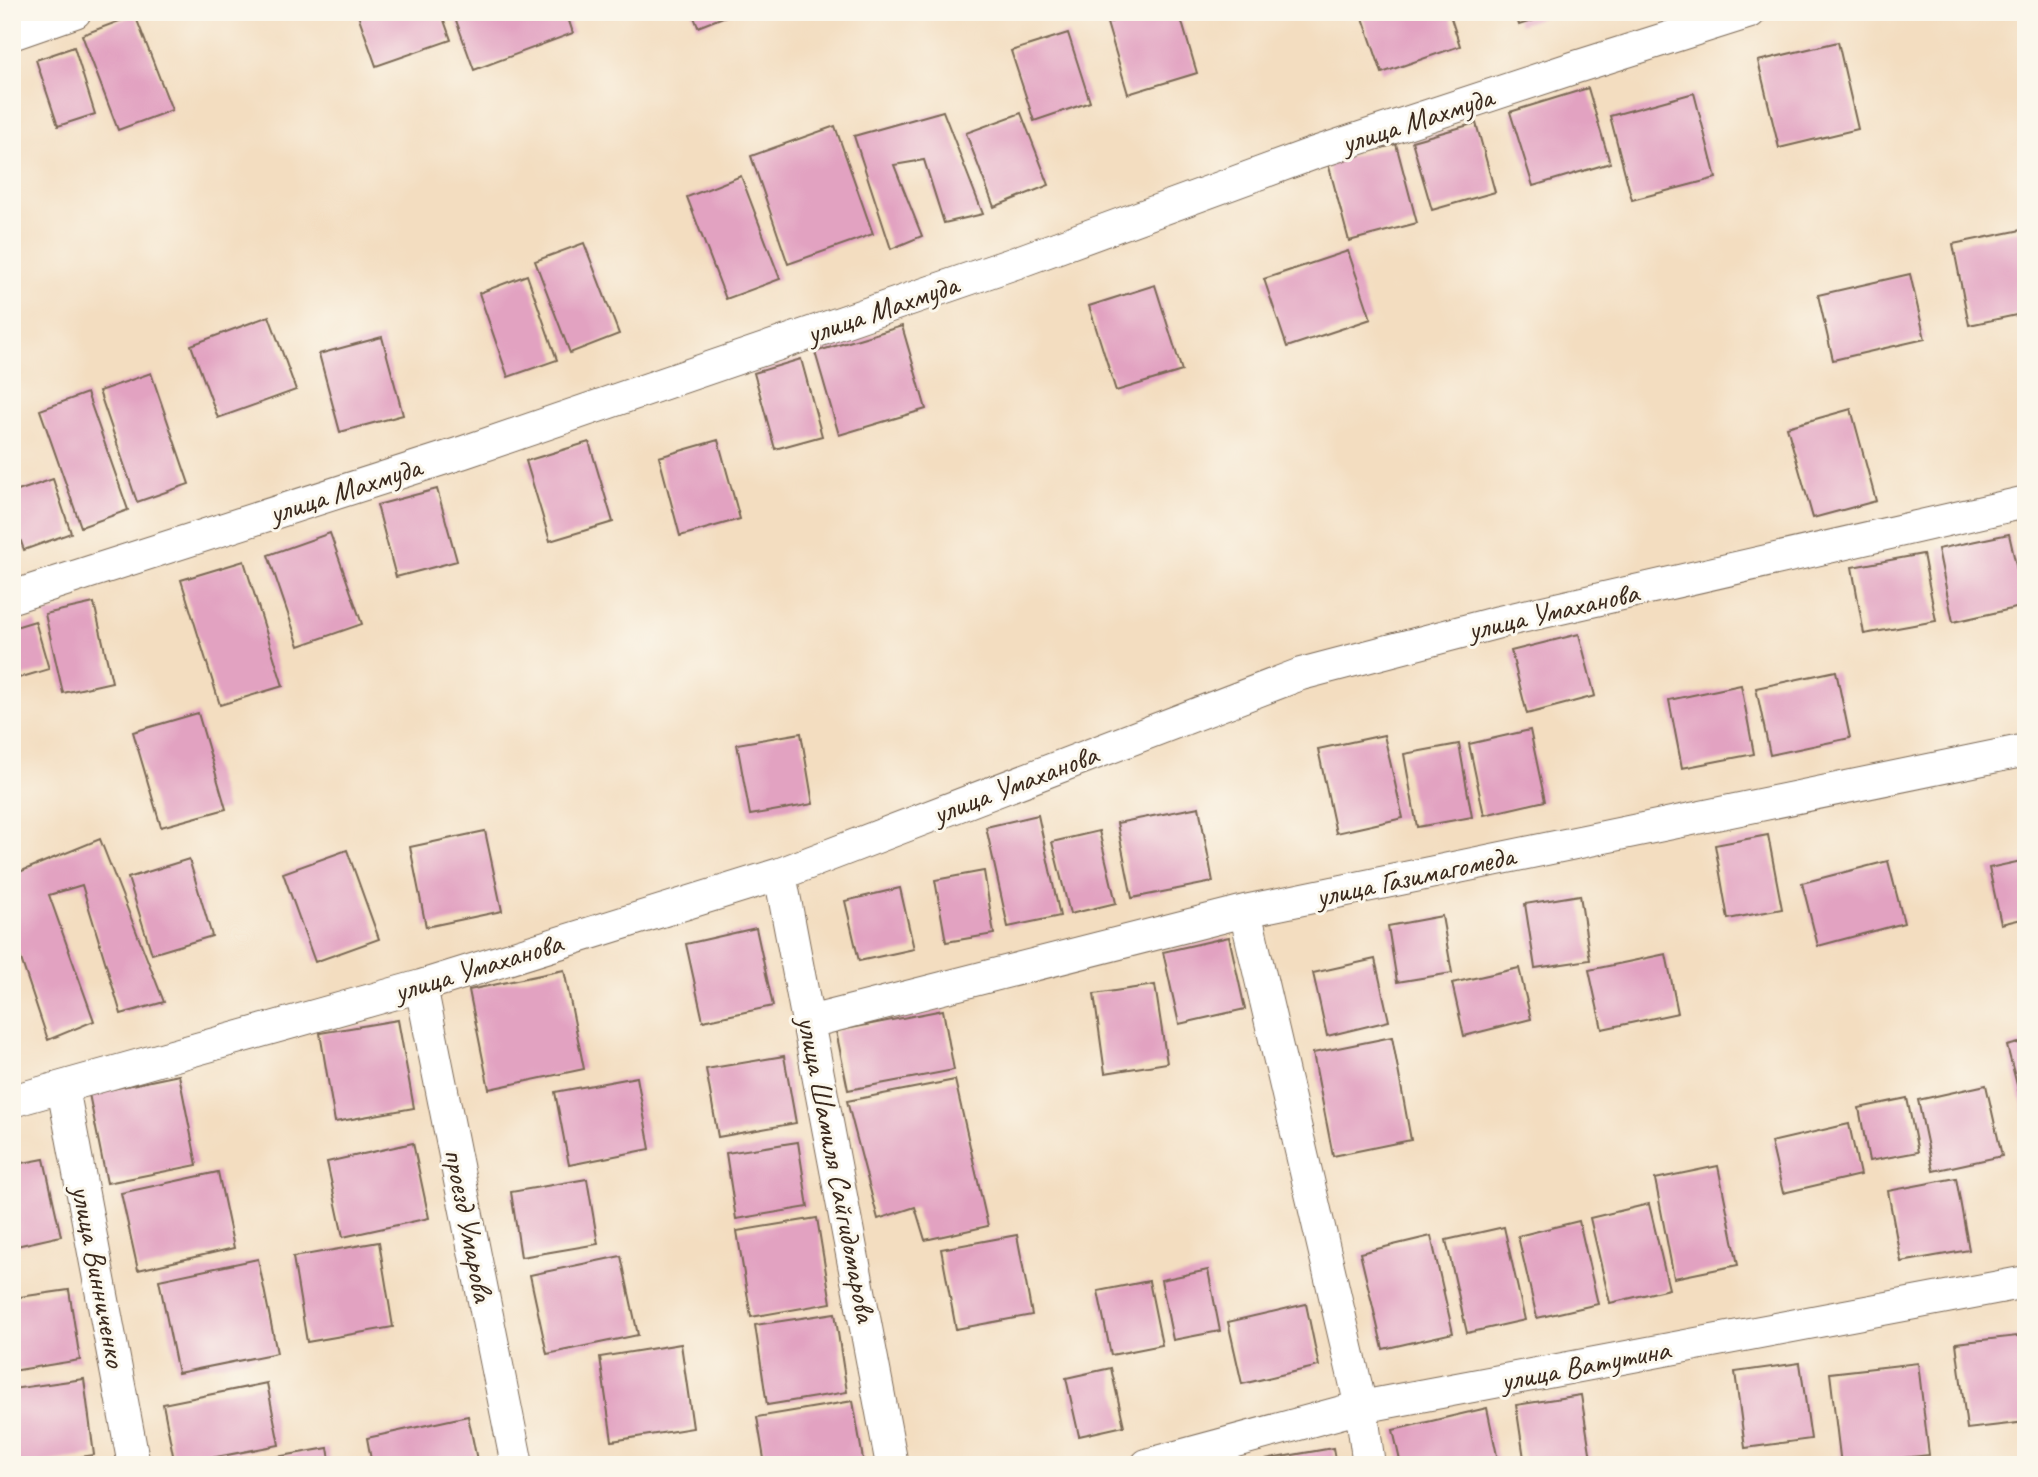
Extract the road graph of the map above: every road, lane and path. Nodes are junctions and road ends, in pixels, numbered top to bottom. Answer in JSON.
{"nodes":[{"id":1,"x":75,"y":12,"type":"edge"},
{"id":2,"x":1750,"y":12,"type":"edge"},
{"id":3,"x":12,"y":34,"type":"edge"},
{"id":4,"x":2026,"y":502,"type":"edge"},
{"id":5,"x":12,"y":597,"type":"edge"},
{"id":6,"x":2026,"y":750,"type":"edge"},
{"id":7,"x":780,"y":874,"type":"junction"},
{"id":8,"x":1245,"y":911,"type":"junction"},
{"id":9,"x":421,"y":986,"type":"junction"},
{"id":10,"x":809,"y":1022,"type":"junction"},
{"id":11,"x":63,"y":1088,"type":"junction"},
{"id":12,"x":12,"y":1101,"type":"edge"},
{"id":13,"x":2026,"y":1282,"type":"edge"},
{"id":14,"x":1361,"y":1407,"type":"junction"},
{"id":15,"x":134,"y":1465,"type":"edge"},
{"id":16,"x":517,"y":1465,"type":"edge"},
{"id":17,"x":892,"y":1465,"type":"edge"},
{"id":18,"x":1147,"y":1465,"type":"edge"},
{"id":19,"x":1369,"y":1465,"type":"edge"}],
"edges":[{"from":1,"to":3,"type":"street"},
{"from":2,"to":5,"type":"street","name":"улица Махмуда"},
{"from":4,"to":7,"type":"street","name":"улица Умаханова"},
{"from":6,"to":8,"type":"street","name":"улица Газимагомеда"},
{"from":7,"to":9,"type":"street","name":"улица Умаханова"},
{"from":7,"to":10,"type":"street","name":"улица Шамиля Сайгидомарова"},
{"from":8,"to":10,"type":"street","name":"улица Газимагомеда"},
{"from":8,"to":14,"type":"street"},
{"from":9,"to":11,"type":"street","name":"улица Умаханова"},
{"from":9,"to":16,"type":"street","name":"проезд Умарова"},
{"from":10,"to":17,"type":"street","name":"улица Шамиля Сайгидомарова"},
{"from":11,"to":12,"type":"street","name":"улица Умаханова"},
{"from":11,"to":15,"type":"street","name":"улица Винниченко"},
{"from":13,"to":14,"type":"street","name":"улица Ватутина"},
{"from":14,"to":18,"type":"street","name":"улица Ватутина"},
{"from":14,"to":19,"type":"street"}]}
